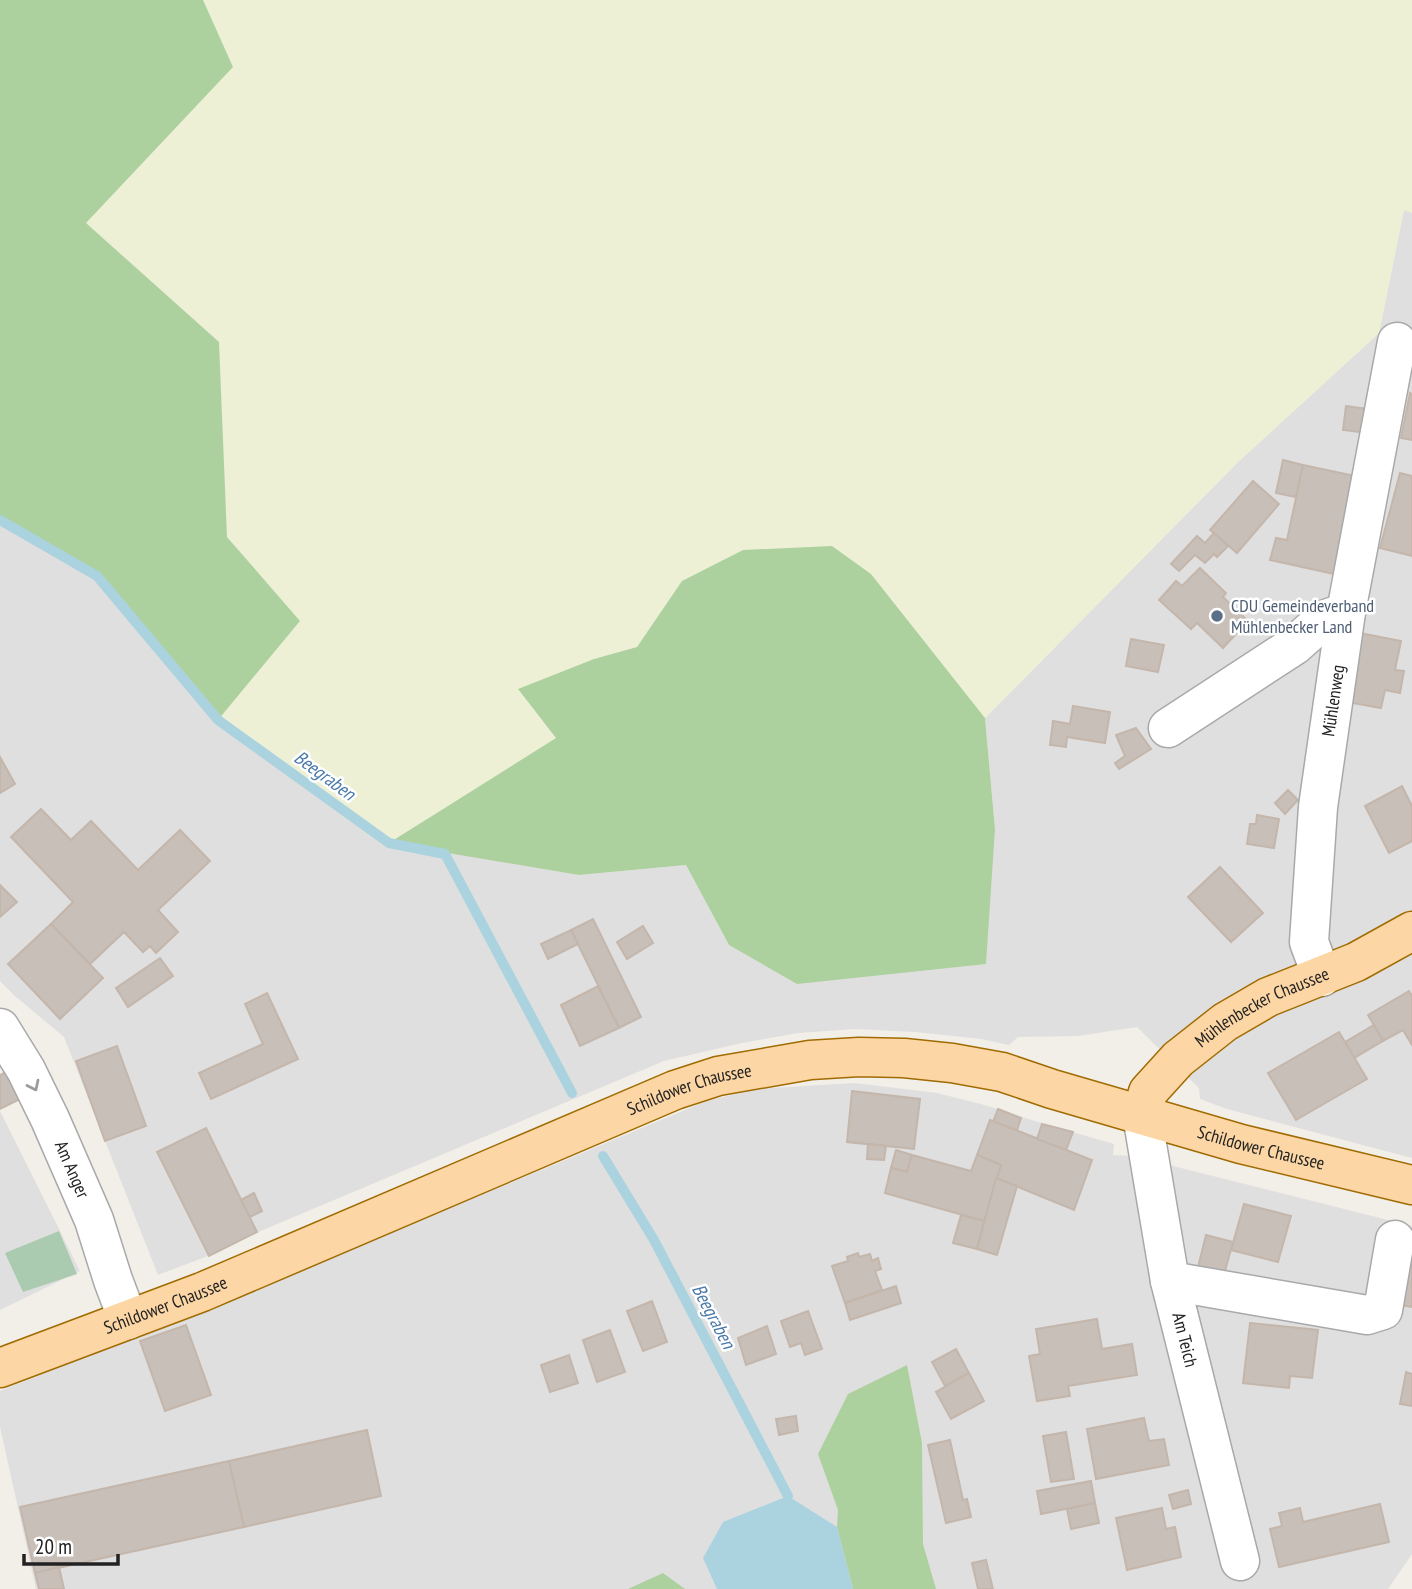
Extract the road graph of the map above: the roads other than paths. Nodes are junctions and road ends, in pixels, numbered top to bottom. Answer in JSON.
{"nodes":[{"id":1,"x":1397,"y":342,"type":"dead end"},
{"id":2,"x":1346,"y":612,"type":"junction"},
{"id":3,"x":1168,"y":728,"type":"dead end"},
{"id":4,"x":1412,"y":931,"type":"edge"},
{"id":5,"x":1322,"y":977,"type":"junction"},
{"id":6,"x":0,"y":1028,"type":"edge"},
{"id":7,"x":1142,"y":1115,"type":"junction"},
{"id":8,"x":1412,"y":1185,"type":"edge"},
{"id":9,"x":1395,"y":1240,"type":"dead end"},
{"id":10,"x":1170,"y":1281,"type":"junction"},
{"id":11,"x":128,"y":1320,"type":"junction"},
{"id":12,"x":0,"y":1368,"type":"edge"},
{"id":13,"x":1240,"y":1561,"type":"dead end"}],
"edges":[{"from":1,"to":2,"type":"street","name":"Mühlenweg"},
{"from":2,"to":3,"type":"street"},
{"from":2,"to":5,"type":"street","name":"Mühlenweg"},
{"from":4,"to":5,"type":"main road","name":"Mühlenbecker Chaussee"},
{"from":5,"to":7,"type":"main road","name":"Mühlenbecker Chaussee"},
{"from":6,"to":11,"type":"street","name":"Am Anger","one_way":true},
{"from":7,"to":8,"type":"main road","name":"Schildower Chaussee"},
{"from":7,"to":10,"type":"street","name":"Am Teich"},
{"from":7,"to":11,"type":"main road","name":"Schildower Chaussee"},
{"from":9,"to":10,"type":"street"},
{"from":10,"to":13,"type":"street","name":"Am Teich"},
{"from":11,"to":12,"type":"main road","name":"Schildower Chaussee"}]}
